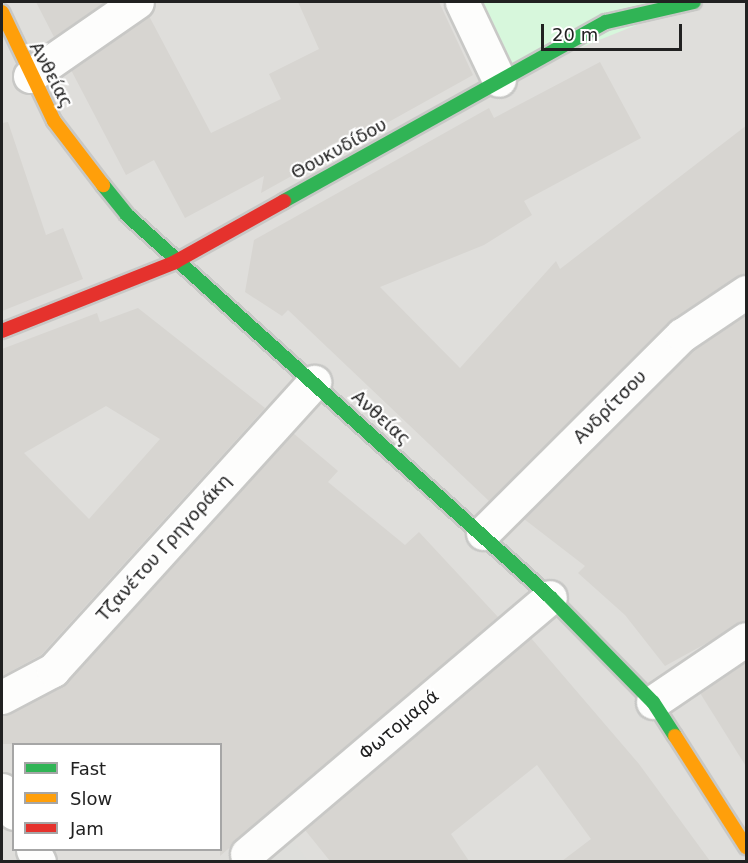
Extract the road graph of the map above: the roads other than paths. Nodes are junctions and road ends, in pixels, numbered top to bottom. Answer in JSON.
{"nodes":[{"id":1,"x":137,"y":2,"type":"edge"},
{"id":2,"x":462,"y":2,"type":"edge"},
{"id":3,"x":694,"y":2,"type":"edge"},
{"id":4,"x":5,"y":31,"type":"edge"},
{"id":5,"x":30,"y":76,"type":"junction"},
{"id":6,"x":499,"y":80,"type":"junction"},
{"id":7,"x":175,"y":262,"type":"junction"},
{"id":8,"x":747,"y":292,"type":"edge"},
{"id":9,"x":2,"y":331,"type":"edge"},
{"id":10,"x":314,"y":382,"type":"junction"},
{"id":11,"x":483,"y":533,"type":"junction"},
{"id":12,"x":550,"y":597,"type":"junction"},
{"id":13,"x":747,"y":639,"type":"edge"},
{"id":14,"x":2,"y":697,"type":"edge"},
{"id":15,"x":653,"y":702,"type":"junction"},
{"id":16,"x":2,"y":790,"type":"edge"},
{"id":17,"x":12,"y":809,"type":"edge"},
{"id":18,"x":747,"y":847,"type":"edge"},
{"id":19,"x":247,"y":854,"type":"dead end"}],
"edges":[{"from":1,"to":5,"type":"street"},
{"from":2,"to":6,"type":"street"},
{"from":3,"to":6,"type":"main road","name":"Θουκυδίδου"},
{"from":4,"to":5,"type":"main road","name":"Ανθείας"},
{"from":5,"to":7,"type":"main road","name":"Ανθείας"},
{"from":6,"to":7,"type":"main road","name":"Θουκυδίδου"},
{"from":7,"to":9,"type":"main road","name":"Θουκυδίδου"},
{"from":7,"to":10,"type":"main road","name":"Ανθείας"},
{"from":8,"to":11,"type":"street","name":"Ανδρίτσου"},
{"from":10,"to":11,"type":"main road","name":"Ανθείας"},
{"from":10,"to":14,"type":"street","name":"Τζανέτου Γρηγοράκη"},
{"from":11,"to":12,"type":"main road","name":"Ανθείας"},
{"from":12,"to":15,"type":"main road","name":"Ανθείας"},
{"from":12,"to":19,"type":"street","name":"Φωτομαρά"},
{"from":13,"to":15,"type":"street"},
{"from":15,"to":18,"type":"main road","name":"Ανθείας"},
{"from":16,"to":17,"type":"street"}]}
